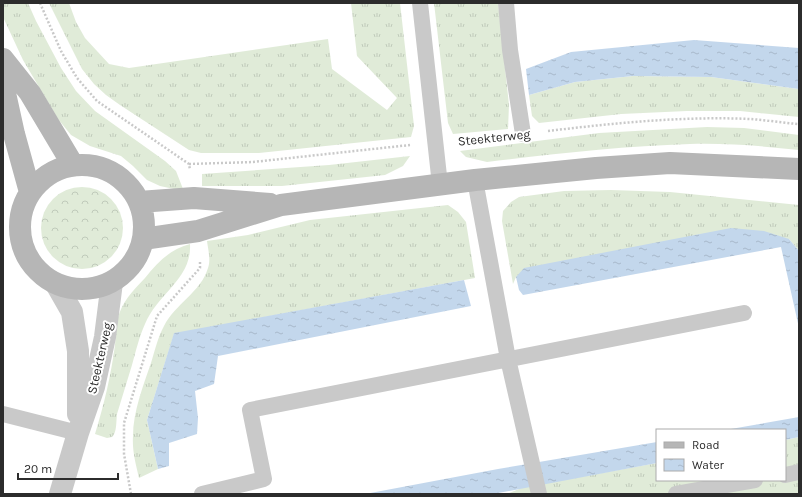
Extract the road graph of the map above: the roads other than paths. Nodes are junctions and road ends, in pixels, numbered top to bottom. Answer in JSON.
{"nodes":[{"id":1,"x":420,"y":3,"type":"edge"},
{"id":2,"x":506,"y":3,"type":"edge"},
{"id":3,"x":3,"y":59,"type":"edge"},
{"id":4,"x":3,"y":84,"type":"edge"},
{"id":5,"x":522,"y":134,"type":"road end"},
{"id":6,"x":73,"y":165,"type":"junction"},
{"id":7,"x":799,"y":169,"type":"edge"},
{"id":8,"x":475,"y":180,"type":"junction"},
{"id":9,"x":440,"y":184,"type":"junction"},
{"id":10,"x":30,"y":192,"type":"junction"},
{"id":11,"x":139,"y":202,"type":"junction"},
{"id":12,"x":281,"y":205,"type":"junction"},
{"id":13,"x":143,"y":239,"type":"junction"},
{"id":14,"x":112,"y":282,"type":"junction"},
{"id":15,"x":56,"y":284,"type":"junction"},
{"id":16,"x":744,"y":313,"type":"dead end"},
{"id":17,"x":508,"y":359,"type":"junction"},
{"id":18,"x":3,"y":414,"type":"edge"},
{"id":19,"x":78,"y":433,"type":"junction"},
{"id":20,"x":799,"y":472,"type":"edge"},
{"id":21,"x":786,"y":475,"type":"edge"},
{"id":22,"x":749,"y":481,"type":"edge"},
{"id":23,"x":60,"y":494,"type":"edge"},
{"id":24,"x":202,"y":494,"type":"edge"},
{"id":25,"x":539,"y":494,"type":"edge"},
{"id":26,"x":676,"y":494,"type":"edge"}],
"edges":[{"from":1,"to":9,"type":"lane"},
{"from":2,"to":5,"type":"lane"},
{"from":3,"to":6,"type":"main road"},
{"from":4,"to":10,"type":"main road"},
{"from":6,"to":10,"type":"main road"},
{"from":6,"to":11,"type":"main road"},
{"from":7,"to":8,"type":"main road"},
{"from":8,"to":9,"type":"main road"},
{"from":8,"to":17,"type":"lane"},
{"from":9,"to":12,"type":"main road"},
{"from":10,"to":15,"type":"main road"},
{"from":11,"to":12,"type":"main road"},
{"from":11,"to":13,"type":"main road"},
{"from":12,"to":13,"type":"main road"},
{"from":13,"to":14,"type":"main road"},
{"from":14,"to":15,"type":"main road"},
{"from":14,"to":19,"type":"street","name":"Steekterweg"},
{"from":15,"to":19,"type":"street","name":"Steekterweg"},
{"from":16,"to":17,"type":"lane"},
{"from":17,"to":24,"type":"lane"},
{"from":17,"to":25,"type":"lane"},
{"from":18,"to":19,"type":"lane"},
{"from":19,"to":23,"type":"street","name":"Steekterweg"},
{"from":20,"to":21,"type":"lane"},
{"from":22,"to":26,"type":"lane"}]}
